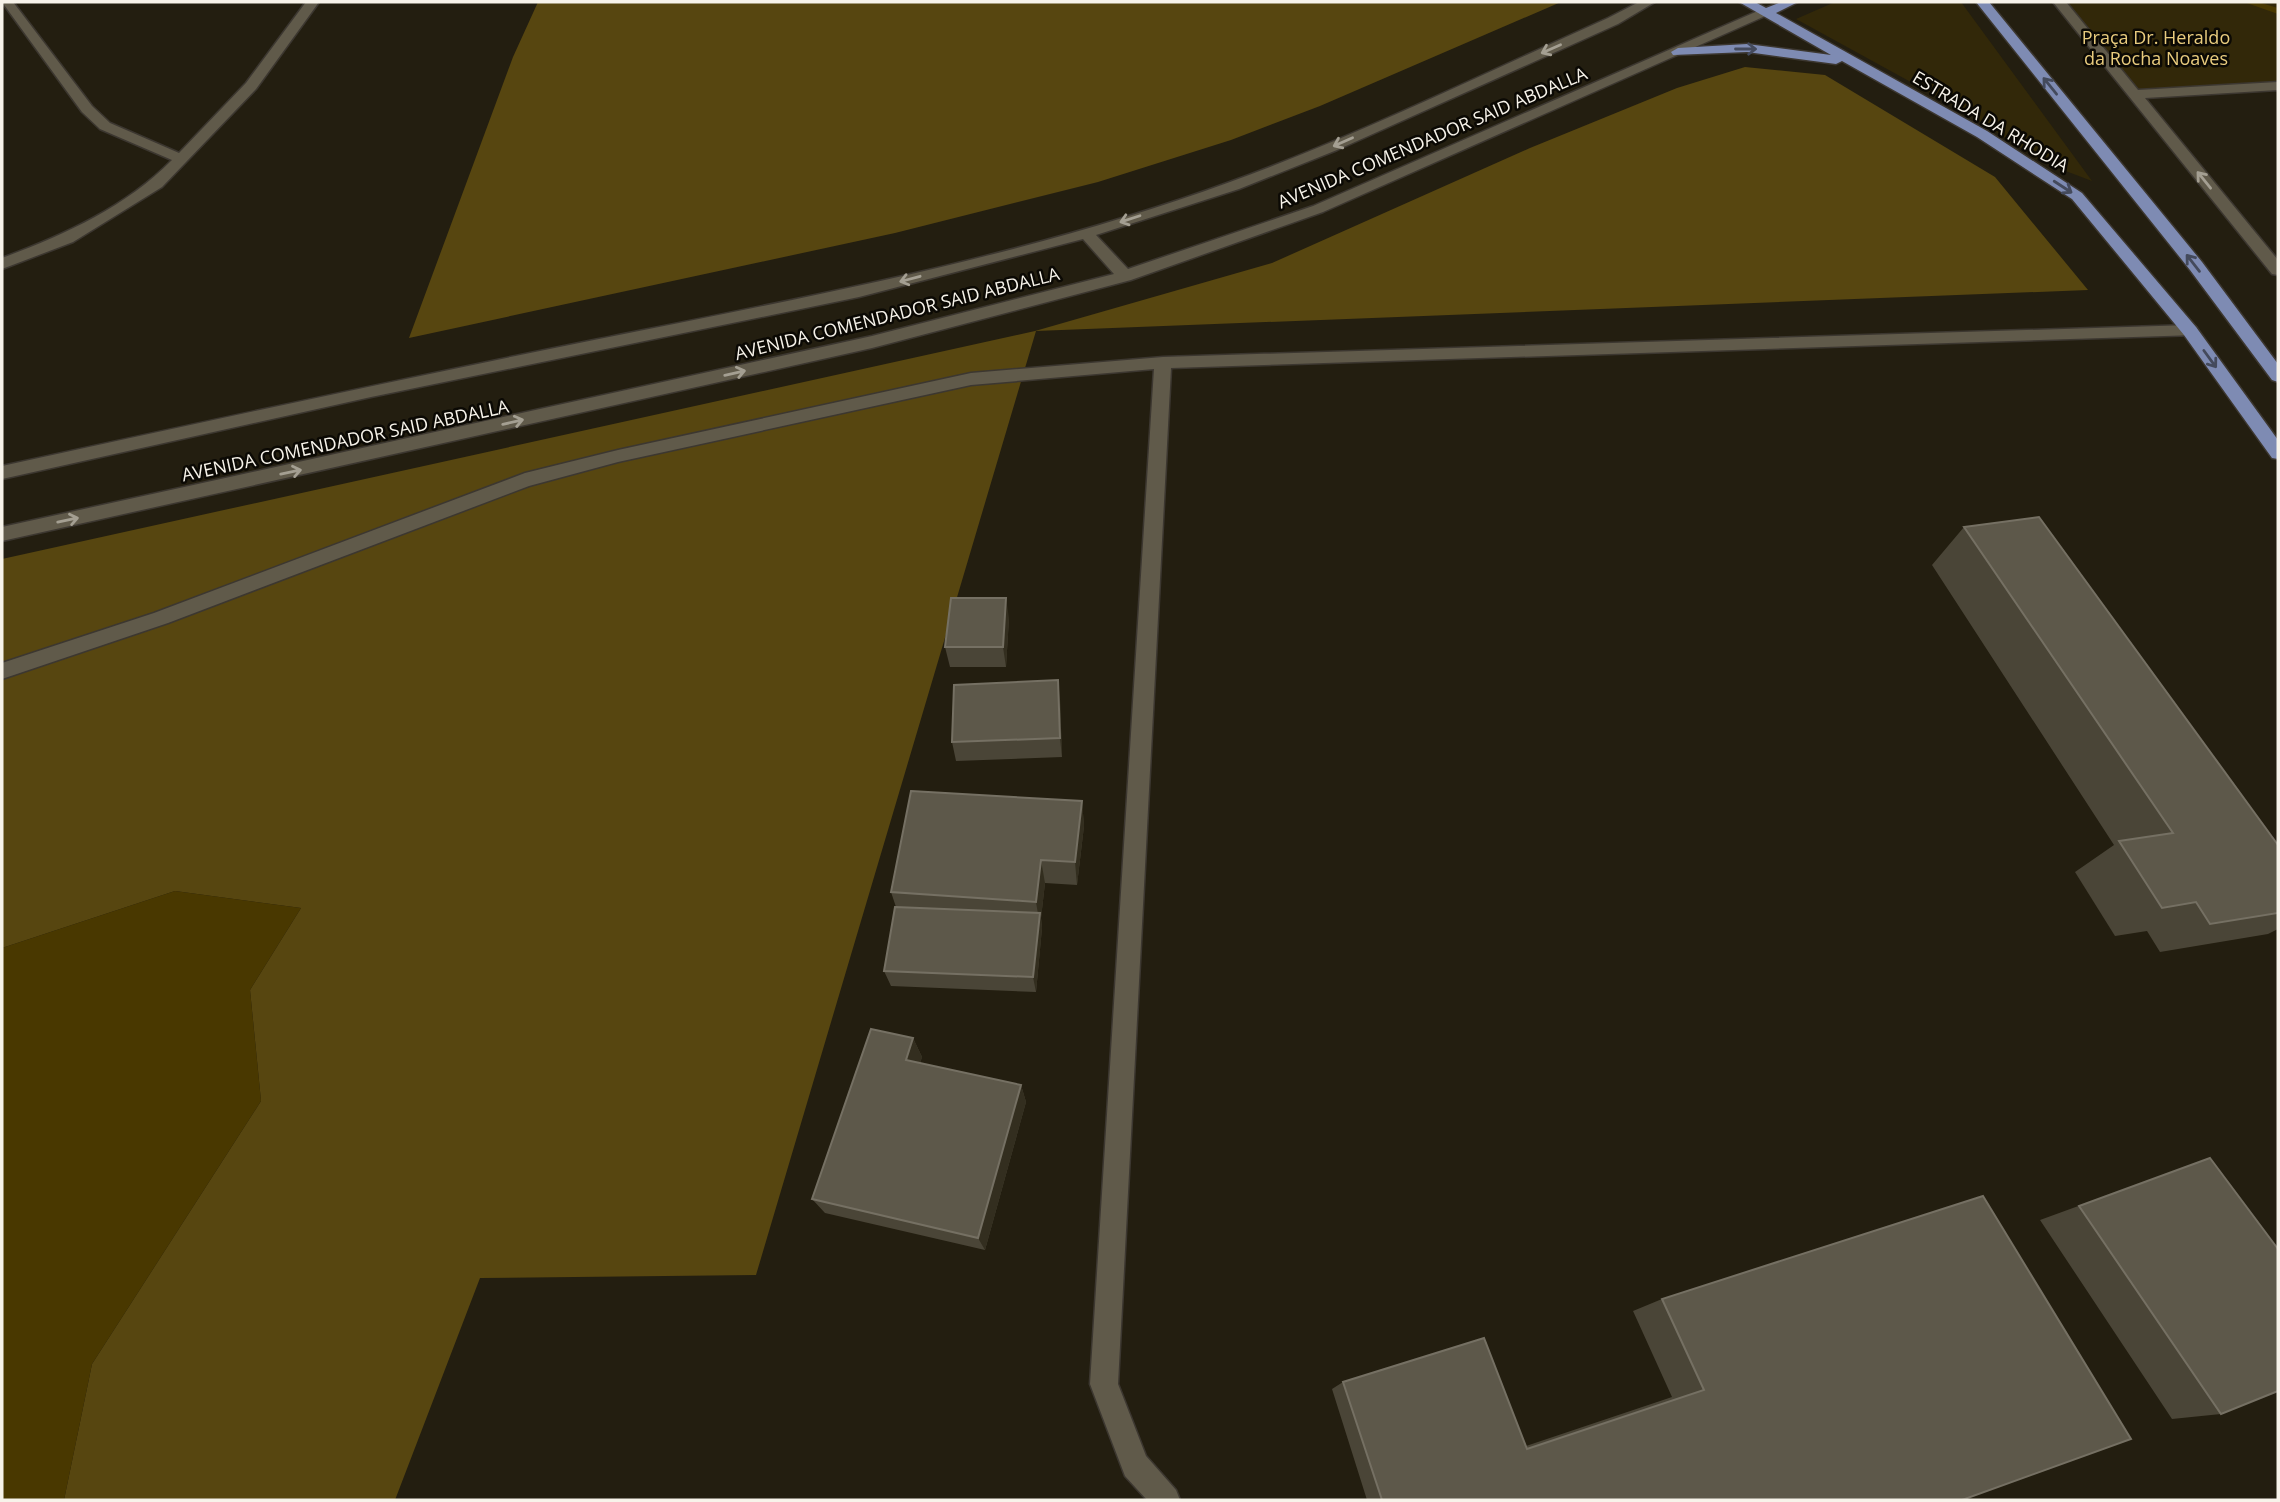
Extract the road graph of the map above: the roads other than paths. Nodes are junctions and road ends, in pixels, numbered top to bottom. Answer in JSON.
{"nodes":[{"id":1,"x":6,"y":2,"type":"edge"},
{"id":2,"x":312,"y":2,"type":"edge"},
{"id":3,"x":1648,"y":2,"type":"edge"},
{"id":4,"x":1746,"y":2,"type":"edge"},
{"id":5,"x":1792,"y":2,"type":"edge"},
{"id":6,"x":1982,"y":2,"type":"edge"},
{"id":7,"x":2059,"y":2,"type":"edge"},
{"id":8,"x":1765,"y":13,"type":"junction"},
{"id":9,"x":1678,"y":52,"type":"junction"},
{"id":10,"x":1857,"y":64,"type":"junction"},
{"id":11,"x":2278,"y":86,"type":"edge"},
{"id":12,"x":2134,"y":94,"type":"junction"},
{"id":13,"x":181,"y":159,"type":"junction"},
{"id":14,"x":1086,"y":233,"type":"junction"},
{"id":15,"x":2,"y":264,"type":"edge"},
{"id":16,"x":2278,"y":270,"type":"edge"},
{"id":17,"x":1125,"y":276,"type":"junction"},
{"id":18,"x":2190,"y":331,"type":"junction"},
{"id":19,"x":1163,"y":363,"type":"junction"},
{"id":20,"x":2278,"y":376,"type":"edge"},
{"id":21,"x":2278,"y":453,"type":"edge"},
{"id":22,"x":2,"y":473,"type":"edge"},
{"id":23,"x":2,"y":534,"type":"edge"},
{"id":24,"x":2,"y":671,"type":"edge"},
{"id":25,"x":1166,"y":1500,"type":"edge"}],
"edges":[{"from":1,"to":13,"type":"street"},
{"from":2,"to":13,"type":"street"},
{"from":3,"to":14,"type":"street","name":"AVENIDA COMENDADOR SAID ABDALLA","one_way":true},
{"from":4,"to":8,"type":"main road","name":"ESTRADA DA RHODIA"},
{"from":5,"to":8,"type":"main road"},
{"from":20,"to":6,"type":"main road","name":"ESTRADA DA RHODIA","one_way":true},
{"from":7,"to":12,"type":"street"},
{"from":8,"to":9,"type":"street","name":"AVENIDA COMENDADOR SAID ABDALLA"},
{"from":8,"to":10,"type":"main road","name":"ESTRADA DA RHODIA"},
{"from":9,"to":10,"type":"main road","one_way":true},
{"from":9,"to":17,"type":"street","name":"AVENIDA COMENDADOR SAID ABDALLA"},
{"from":10,"to":18,"type":"main road","name":"ESTRADA DA RHODIA","one_way":true},
{"from":11,"to":12,"type":"street"},
{"from":16,"to":12,"type":"street","one_way":true},
{"from":13,"to":15,"type":"street"},
{"from":14,"to":17,"type":"street"},
{"from":14,"to":22,"type":"street","name":"AVENIDA COMENDADOR SAID ABDALLA","one_way":true},
{"from":23,"to":17,"type":"street","name":"AVENIDA COMENDADOR SAID ABDALLA","one_way":true},
{"from":18,"to":19,"type":"street"},
{"from":18,"to":21,"type":"main road","name":"ESTRADA DA RHODIA","one_way":true},
{"from":19,"to":24,"type":"street"},
{"from":19,"to":25,"type":"street"}]}
